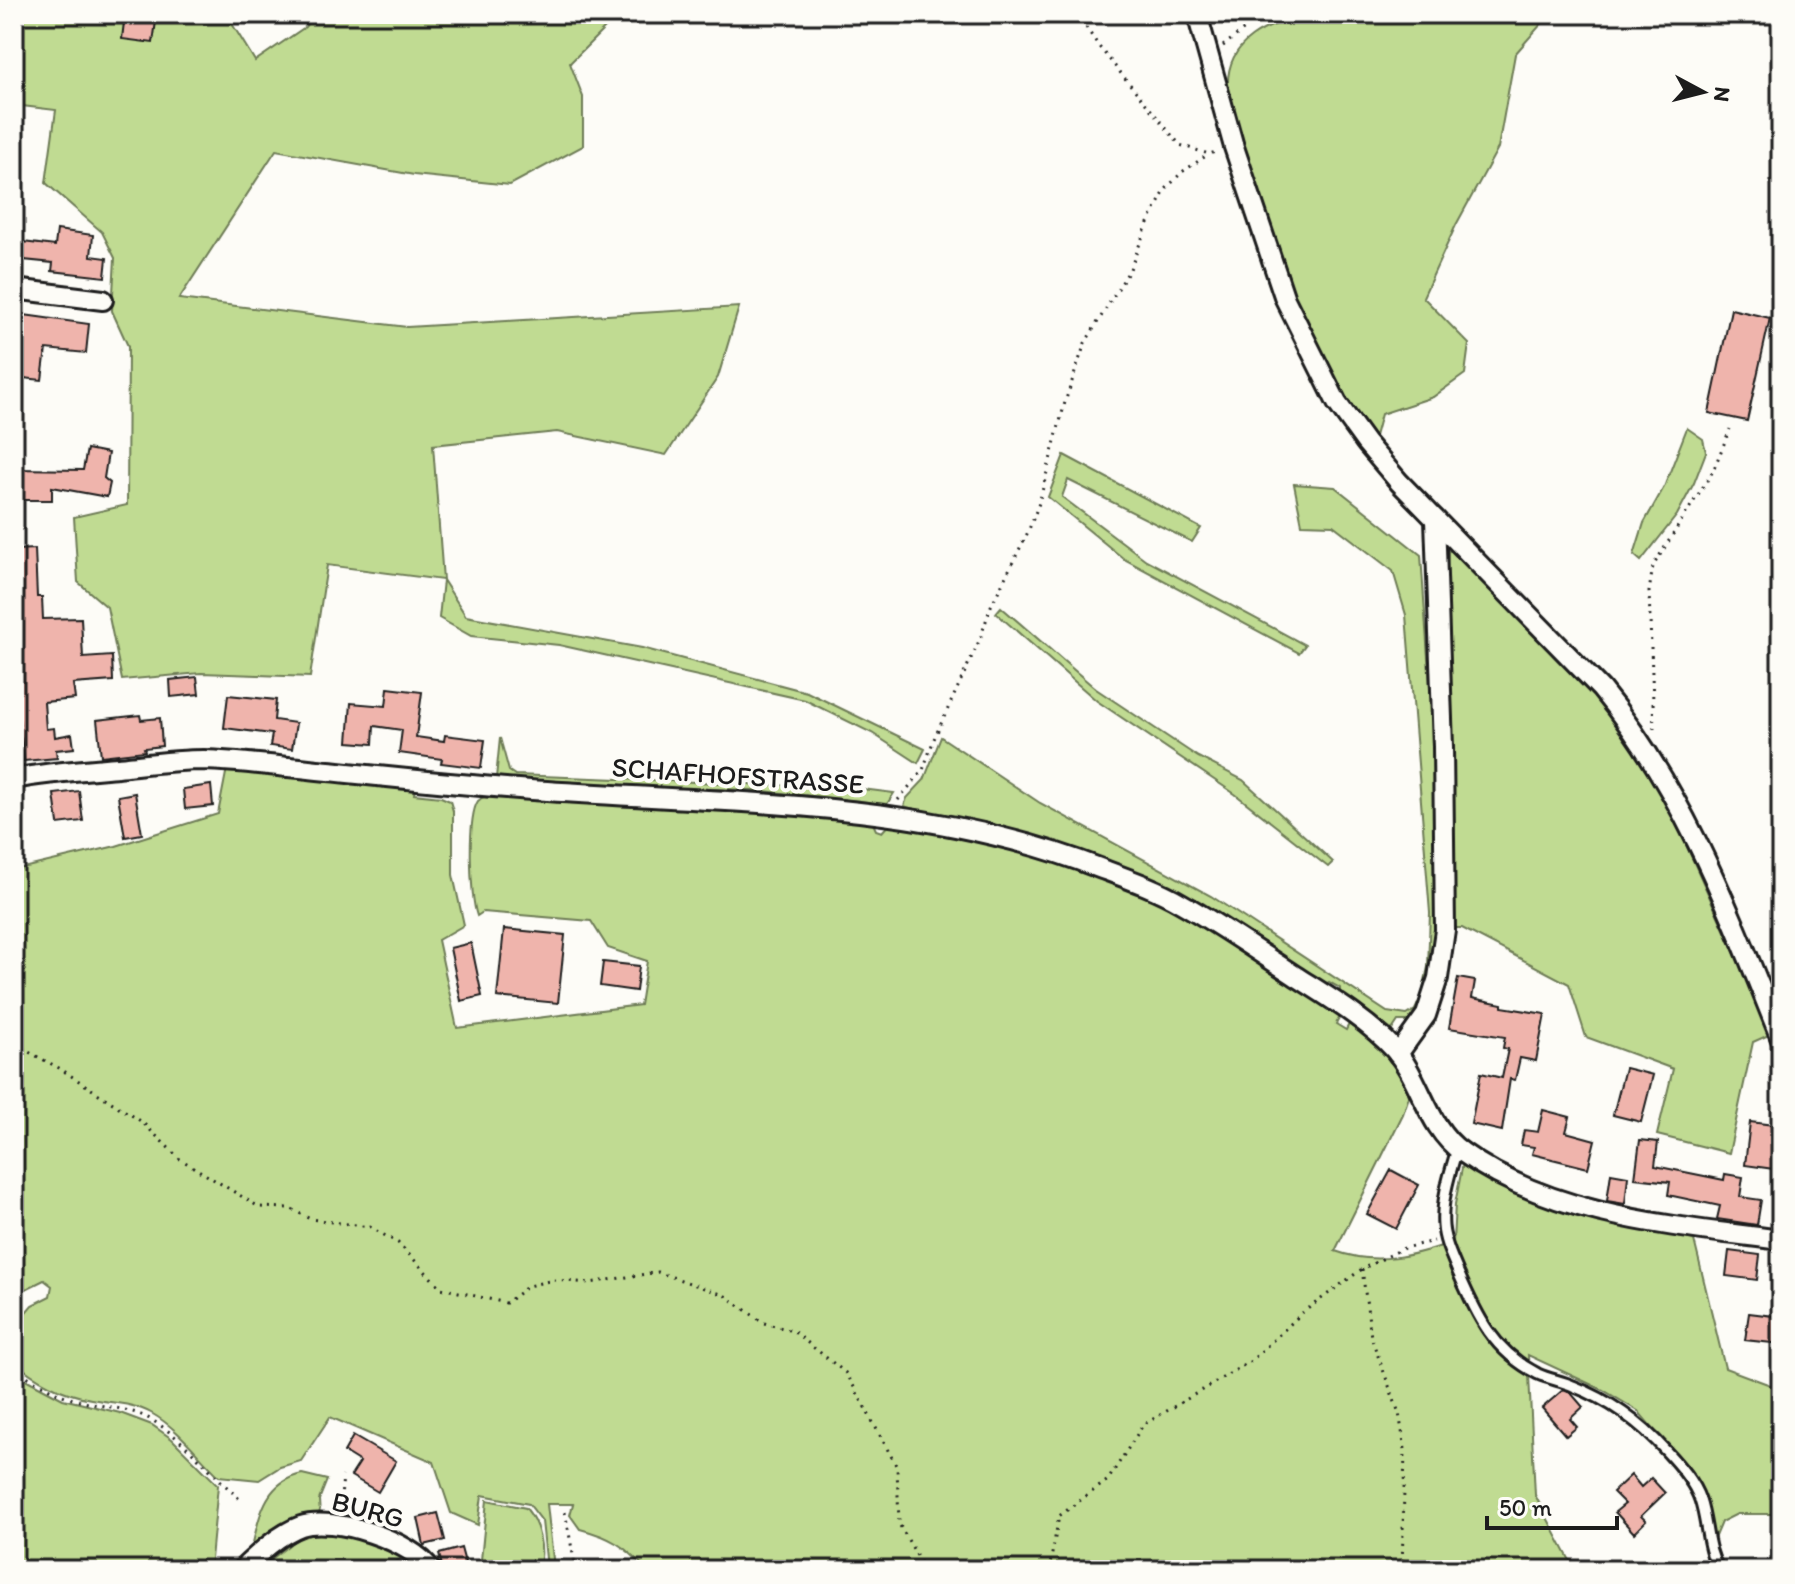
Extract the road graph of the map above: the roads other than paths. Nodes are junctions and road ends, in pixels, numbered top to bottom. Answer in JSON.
{"nodes":[{"id":1,"x":1197,"y":14,"type":"edge"},
{"id":2,"x":14,"y":289,"type":"edge"},
{"id":3,"x":103,"y":300,"type":"dead end"},
{"id":4,"x":1435,"y":519,"type":"junction"},
{"id":5,"x":14,"y":779,"type":"edge"},
{"id":6,"x":1781,"y":1039,"type":"edge"},
{"id":7,"x":1398,"y":1054,"type":"junction"},
{"id":8,"x":1457,"y":1149,"type":"junction"},
{"id":9,"x":1781,"y":1240,"type":"edge"},
{"id":10,"x":244,"y":1567,"type":"edge"},
{"id":11,"x":431,"y":1570,"type":"edge"},
{"id":12,"x":1719,"y":1570,"type":"edge"}],
"edges":[{"from":1,"to":4,"type":"street"},
{"from":2,"to":3,"type":"street"},
{"from":4,"to":6,"type":"street"},
{"from":4,"to":7,"type":"street"},
{"from":5,"to":7,"type":"street","name":"SCHAFHOFSTRASSE"},
{"from":7,"to":8,"type":"street","name":"SCHAFHOFSTRASSE"},
{"from":8,"to":9,"type":"street"},
{"from":8,"to":12,"type":"lane"},
{"from":10,"to":11,"type":"street","name":"BURG"}]}
